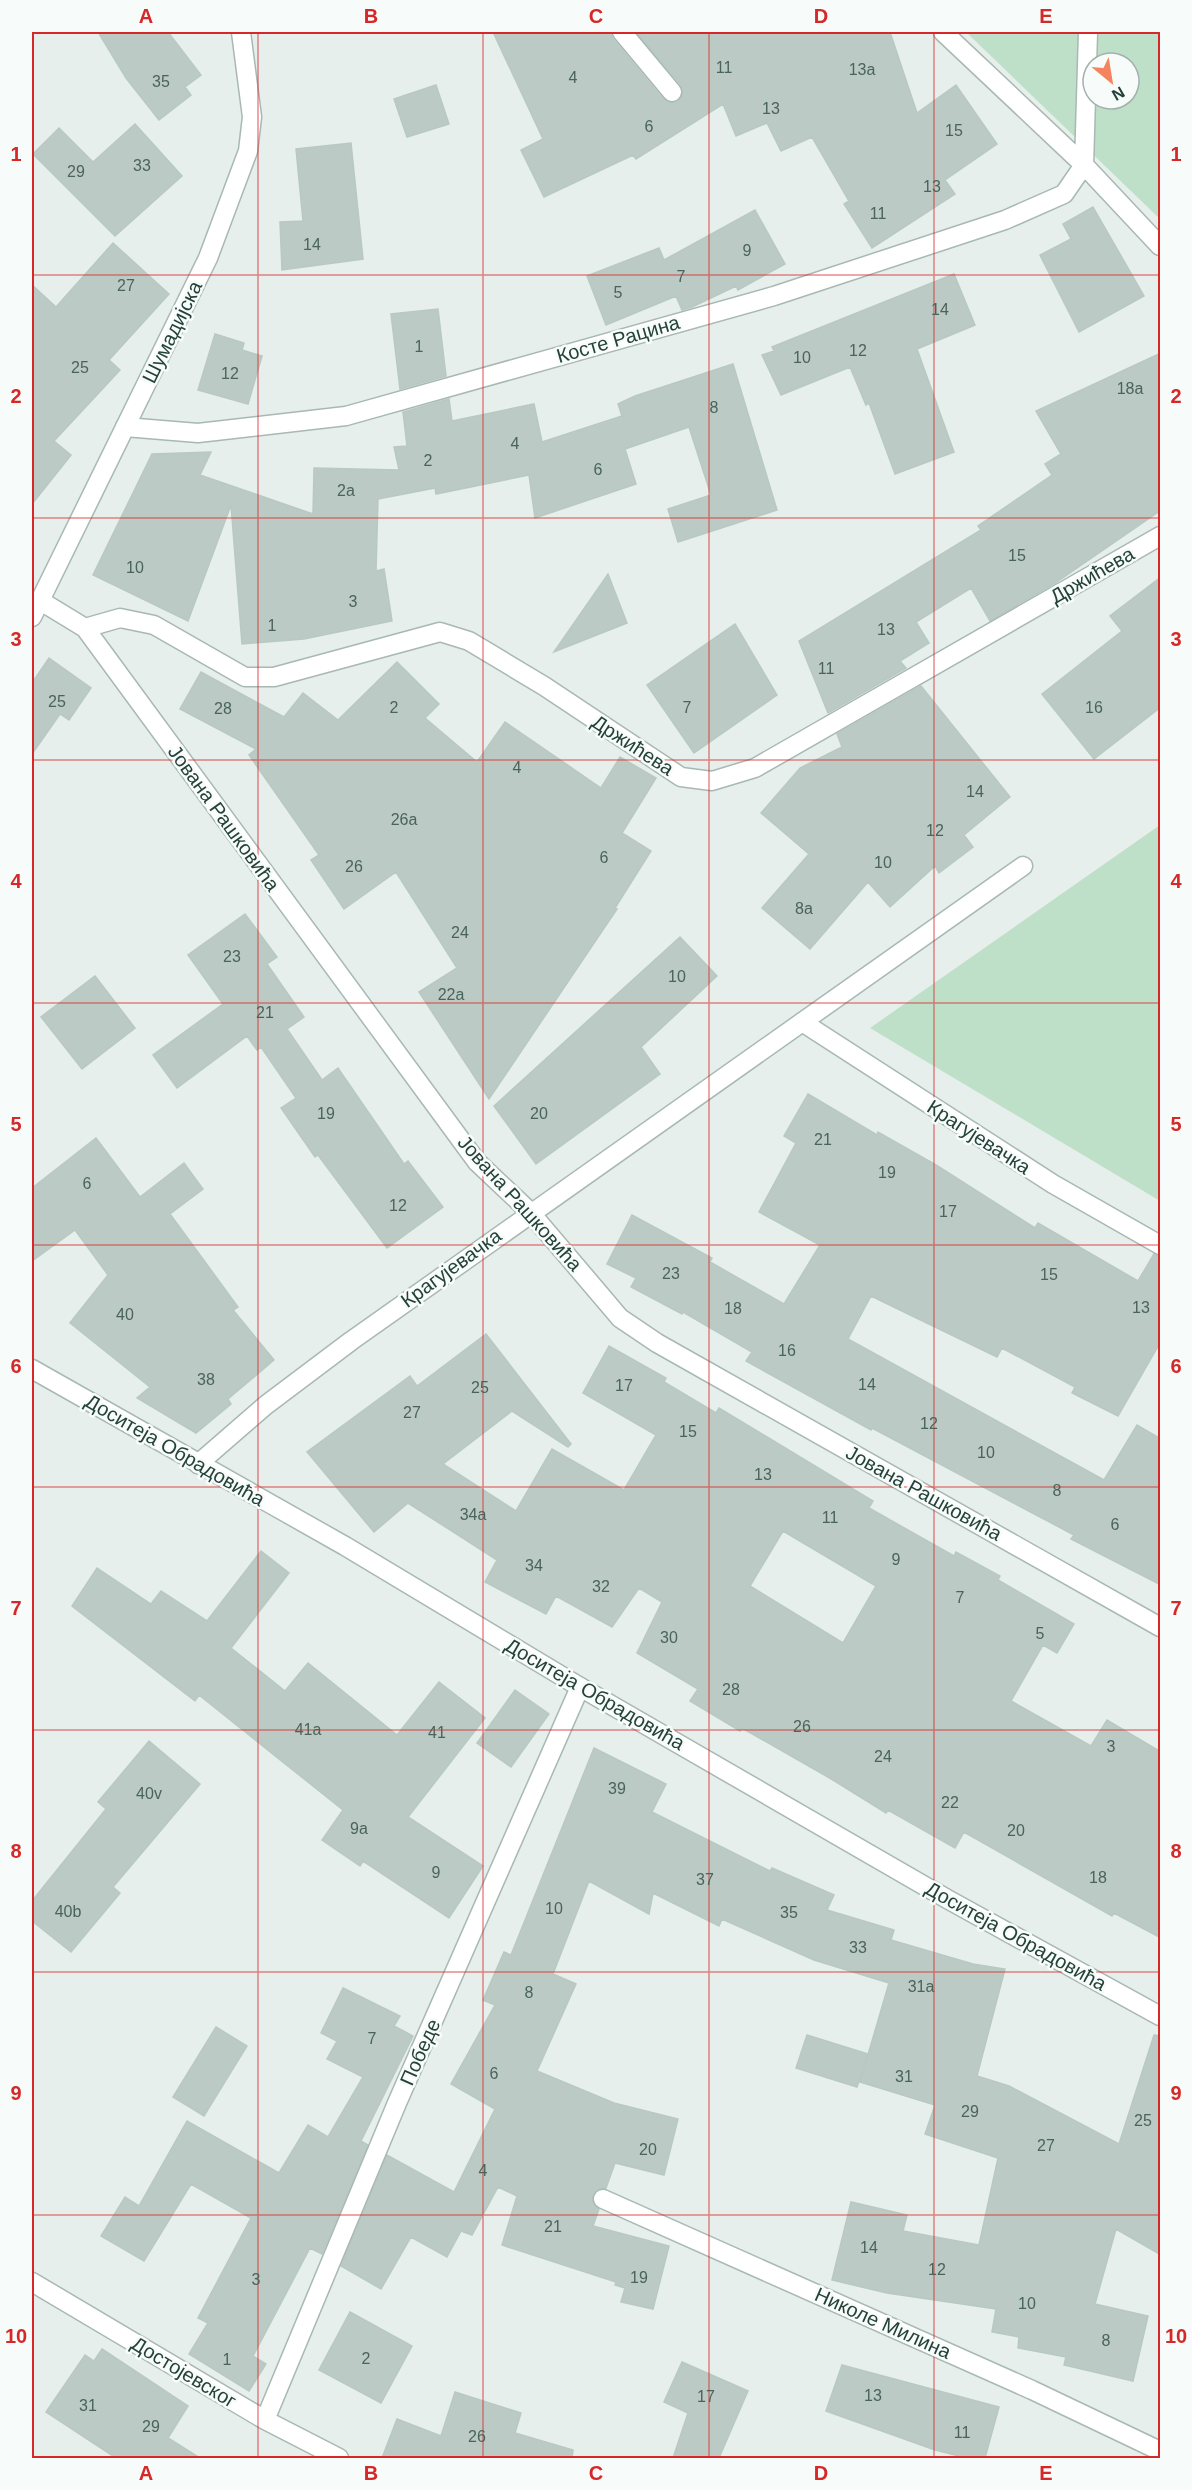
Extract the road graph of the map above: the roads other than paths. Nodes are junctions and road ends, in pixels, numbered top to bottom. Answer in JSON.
{"nodes":[{"id":1,"x":241,"y":32,"type":"edge"},
{"id":2,"x":622,"y":32,"type":"edge"},
{"id":3,"x":942,"y":32,"type":"edge"},
{"id":4,"x":1088,"y":32,"type":"edge"},
{"id":5,"x":672,"y":92,"type":"dead end"},
{"id":6,"x":1084,"y":165,"type":"junction"},
{"id":7,"x":1161,"y":246,"type":"edge"},
{"id":8,"x":125,"y":427,"type":"junction"},
{"id":9,"x":1161,"y":536,"type":"edge"},
{"id":10,"x":39,"y":600,"type":"junction"},
{"id":11,"x":32,"y":617,"type":"edge"},
{"id":12,"x":85,"y":628,"type":"junction"},
{"id":13,"x":1023,"y":866,"type":"dead end"},
{"id":14,"x":802,"y":1022,"type":"junction"},
{"id":15,"x":530,"y":1212,"type":"junction"},
{"id":16,"x":1161,"y":1245,"type":"edge"},
{"id":17,"x":32,"y":1369,"type":"edge"},
{"id":18,"x":198,"y":1464,"type":"junction"},
{"id":19,"x":1161,"y":1627,"type":"edge"},
{"id":20,"x":580,"y":1686,"type":"junction"},
{"id":21,"x":1161,"y":2016,"type":"edge"},
{"id":22,"x":603,"y":2199,"type":"dead end"},
{"id":23,"x":33,"y":2286,"type":"edge"},
{"id":24,"x":265,"y":2420,"type":"junction"},
{"id":25,"x":1161,"y":2451,"type":"edge"},
{"id":26,"x":339,"y":2458,"type":"edge"}],
"edges":[{"from":1,"to":8,"type":"street","name":"Шумадијска"},
{"from":2,"to":5,"type":"street"},
{"from":3,"to":6,"type":"street"},
{"from":4,"to":6,"type":"street"},
{"from":6,"to":7,"type":"street"},
{"from":6,"to":8,"type":"street","name":"Косте Рацина"},
{"from":8,"to":10,"type":"street","name":"Шумадијска"},
{"from":9,"to":12,"type":"street","name":"Држићева"},
{"from":10,"to":11,"type":"street","name":"Шумадијска"},
{"from":10,"to":12,"type":"street","name":"Јована Рашковића"},
{"from":12,"to":15,"type":"street","name":"Јована Рашковића"},
{"from":13,"to":14,"type":"street","name":"Крагујевачка"},
{"from":14,"to":15,"type":"street","name":"Крагујевачка"},
{"from":14,"to":16,"type":"street","name":"Крагујевачка"},
{"from":15,"to":18,"type":"street","name":"Крагујевачка"},
{"from":15,"to":19,"type":"street","name":"Јована Рашковића"},
{"from":17,"to":18,"type":"street","name":"Доситеја Обрадовића"},
{"from":18,"to":20,"type":"street","name":"Доситеја Обрадовића"},
{"from":20,"to":21,"type":"street","name":"Доситеја Обрадовића"},
{"from":20,"to":24,"type":"street","name":"Победе"},
{"from":22,"to":25,"type":"street","name":"Николе Милина"},
{"from":23,"to":24,"type":"street","name":"Достојевског"},
{"from":24,"to":26,"type":"street","name":"Достојевског"}]}
